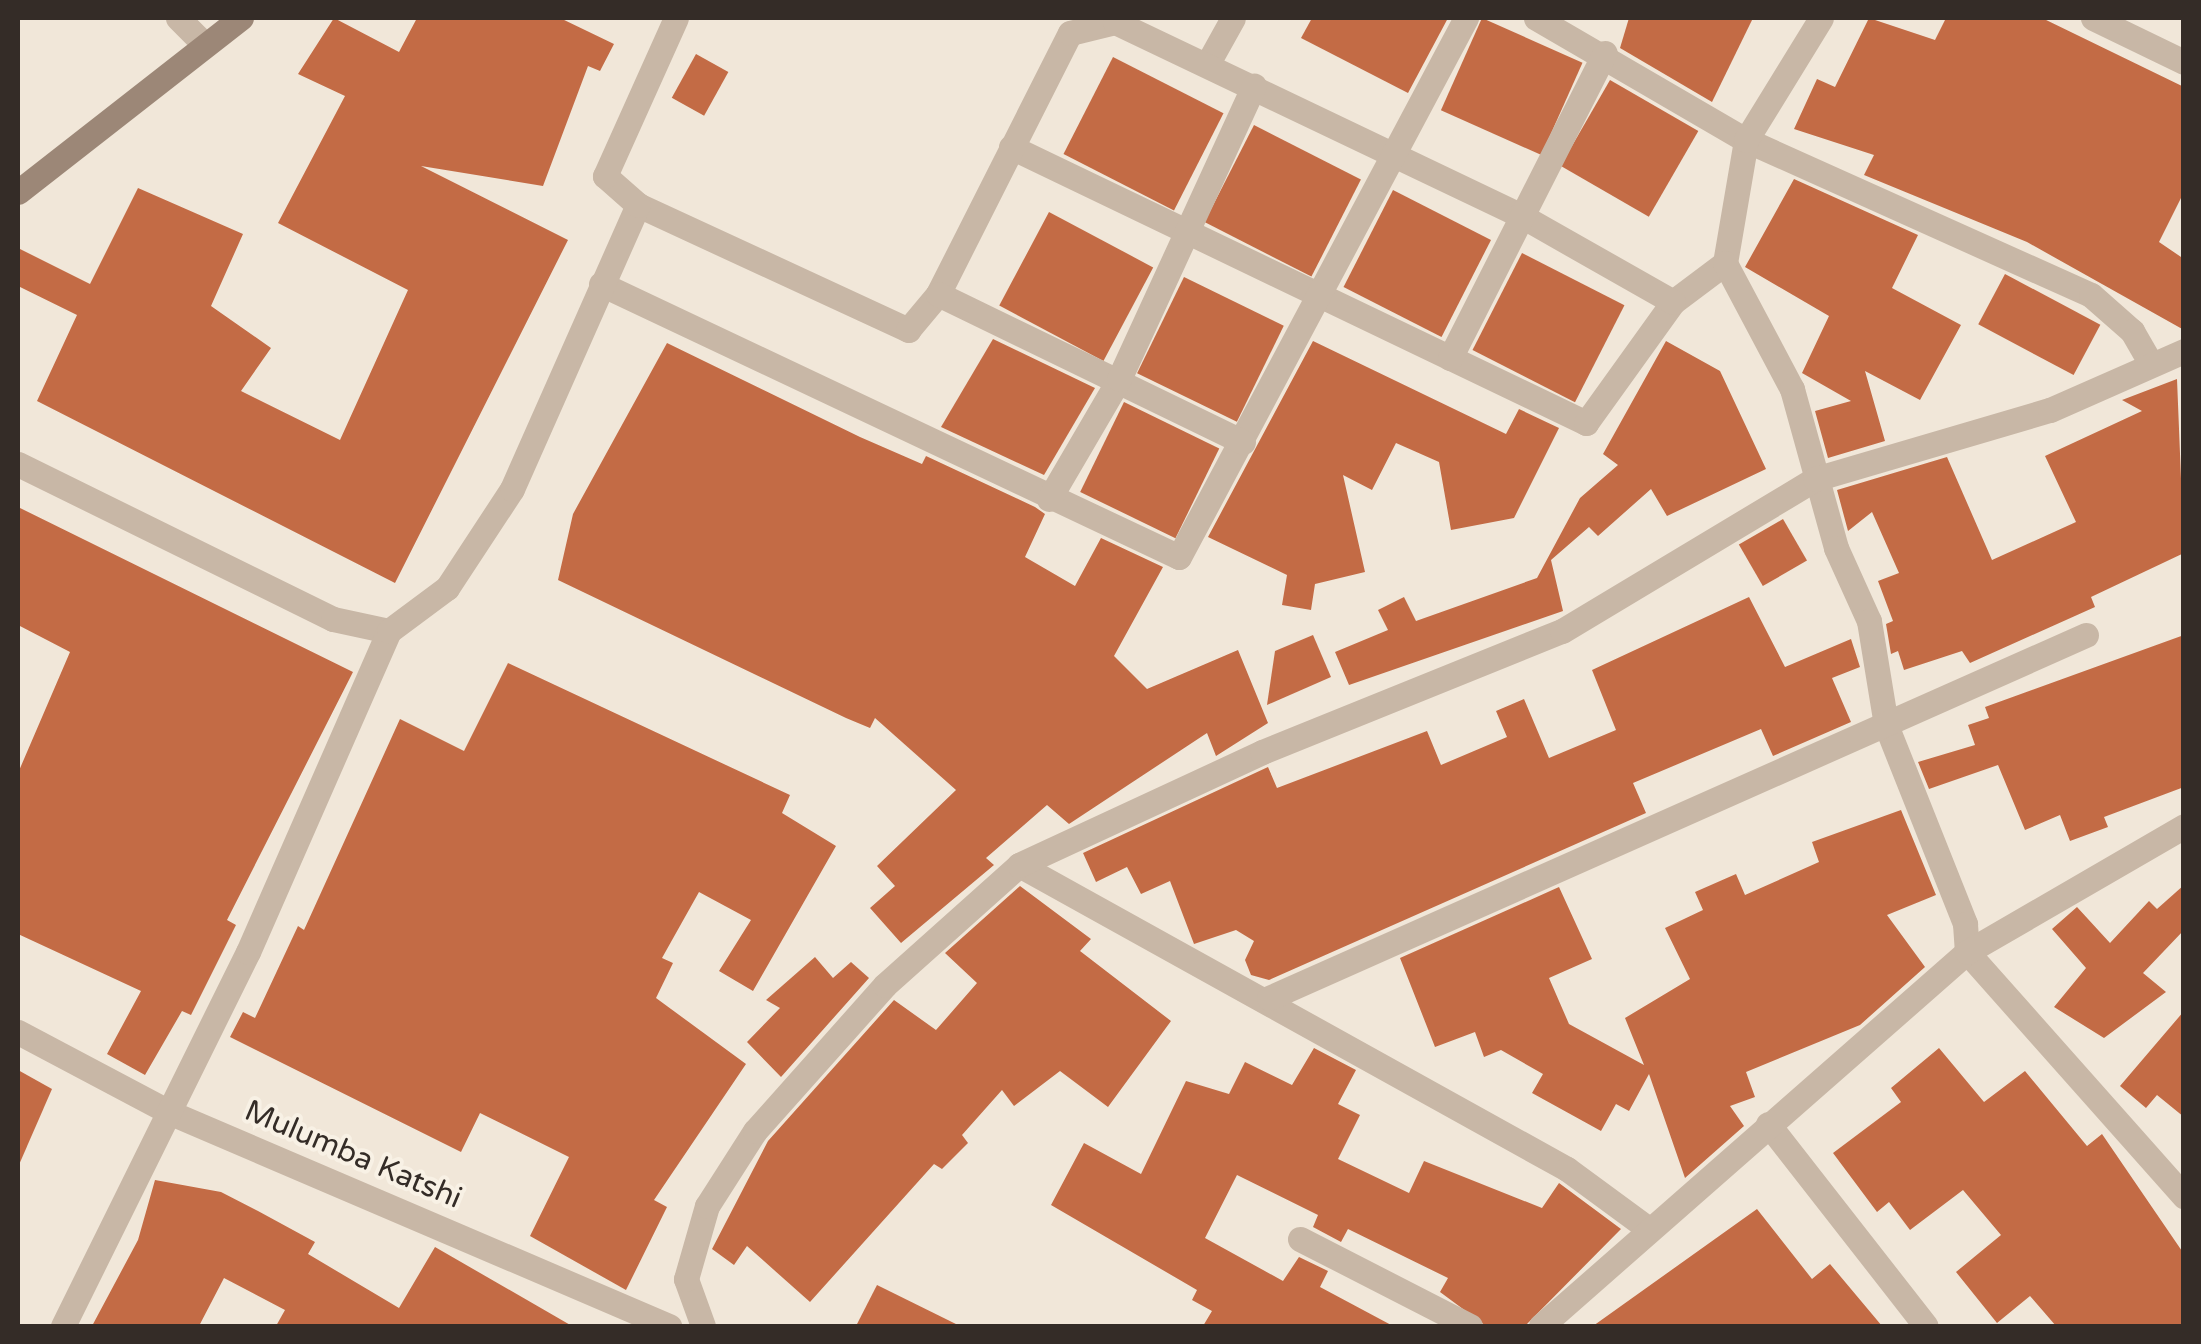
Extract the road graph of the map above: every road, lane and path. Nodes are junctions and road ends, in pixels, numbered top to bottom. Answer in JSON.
{"nodes":[{"id":1,"x":178,"y":18,"type":"edge"},
{"id":2,"x":241,"y":18,"type":"edge"},
{"id":3,"x":676,"y":18,"type":"edge"},
{"id":4,"x":1233,"y":18,"type":"edge"},
{"id":5,"x":1466,"y":18,"type":"edge"},
{"id":6,"x":1536,"y":18,"type":"edge"},
{"id":7,"x":1821,"y":18,"type":"edge"},
{"id":8,"x":2092,"y":18,"type":"edge"},
{"id":9,"x":204,"y":45,"type":"junction"},
{"id":10,"x":1606,"y":52,"type":"junction"},
{"id":11,"x":2184,"y":62,"type":"edge"},
{"id":12,"x":1208,"y":63,"type":"junction"},
{"id":13,"x":1254,"y":86,"type":"junction"},
{"id":14,"x":1746,"y":140,"type":"junction"},
{"id":15,"x":1011,"y":147,"type":"junction"},
{"id":16,"x":1391,"y":153,"type":"junction"},
{"id":17,"x":18,"y":192,"type":"edge"},
{"id":18,"x":638,"y":205,"type":"junction"},
{"id":19,"x":1520,"y":215,"type":"junction"},
{"id":20,"x":1187,"y":236,"type":"junction"},
{"id":21,"x":1724,"y":263,"type":"junction"},
{"id":22,"x":601,"y":284,"type":"junction"},
{"id":23,"x":938,"y":294,"type":"junction"},
{"id":24,"x":1318,"y":296,"type":"junction"},
{"id":25,"x":1673,"y":302,"type":"junction"},
{"id":26,"x":2184,"y":351,"type":"edge"},
{"id":27,"x":1450,"y":358,"type":"junction"},
{"id":28,"x":2151,"y":364,"type":"junction"},
{"id":29,"x":1118,"y":379,"type":"junction"},
{"id":30,"x":1243,"y":442,"type":"junction"},
{"id":31,"x":18,"y":464,"type":"edge"},
{"id":32,"x":1815,"y":478,"type":"junction"},
{"id":33,"x":1049,"y":499,"type":"junction"},
{"id":34,"x":390,"y":631,"type":"junction"},
{"id":35,"x":2086,"y":635,"type":"dead end"},
{"id":36,"x":1886,"y":725,"type":"junction"},
{"id":37,"x":2184,"y":826,"type":"edge"},
{"id":38,"x":1019,"y":865,"type":"junction"},
{"id":39,"x":1967,"y":952,"type":"junction"},
{"id":40,"x":1269,"y":998,"type":"junction"},
{"id":41,"x":18,"y":1032,"type":"edge"},
{"id":42,"x":171,"y":1113,"type":"junction"},
{"id":43,"x":1768,"y":1124,"type":"junction"},
{"id":44,"x":2184,"y":1156,"type":"edge"},
{"id":45,"x":2164,"y":1174,"type":"junction"},
{"id":46,"x":2184,"y":1196,"type":"edge"},
{"id":47,"x":1646,"y":1227,"type":"junction"},
{"id":48,"x":1300,"y":1239,"type":"dead end"},
{"id":49,"x":63,"y":1326,"type":"edge"},
{"id":50,"x":669,"y":1326,"type":"edge"},
{"id":51,"x":703,"y":1326,"type":"edge"},
{"id":52,"x":1470,"y":1326,"type":"edge"},
{"id":53,"x":1541,"y":1326,"type":"edge"},
{"id":54,"x":1926,"y":1326,"type":"edge"}],
"edges":[{"from":1,"to":9,"type":"street"},
{"from":2,"to":9,"type":"street"},
{"from":3,"to":18,"type":"street"},
{"from":4,"to":12,"type":"street"},
{"from":5,"to":16,"type":"street"},
{"from":6,"to":10,"type":"street"},
{"from":7,"to":14,"type":"street"},
{"from":8,"to":11,"type":"street"},
{"from":9,"to":17,"type":"street"},
{"from":10,"to":14,"type":"street"},
{"from":10,"to":19,"type":"street"},
{"from":12,"to":13,"type":"street"},
{"from":12,"to":15,"type":"street"},
{"from":13,"to":16,"type":"street"},
{"from":13,"to":20,"type":"street"},
{"from":14,"to":21,"type":"street"},
{"from":14,"to":28,"type":"street"},
{"from":15,"to":20,"type":"street"},
{"from":15,"to":23,"type":"street"},
{"from":16,"to":19,"type":"street"},
{"from":16,"to":24,"type":"street"},
{"from":18,"to":22,"type":"street"},
{"from":18,"to":23,"type":"street"},
{"from":19,"to":25,"type":"street"},
{"from":19,"to":27,"type":"street"},
{"from":20,"to":24,"type":"street"},
{"from":20,"to":29,"type":"street"},
{"from":21,"to":25,"type":"street"},
{"from":21,"to":32,"type":"street"},
{"from":22,"to":33,"type":"street"},
{"from":22,"to":34,"type":"street"},
{"from":23,"to":29,"type":"street"},
{"from":24,"to":27,"type":"street"},
{"from":24,"to":30,"type":"street"},
{"from":25,"to":27,"type":"street"},
{"from":26,"to":28,"type":"street"},
{"from":28,"to":32,"type":"street"},
{"from":29,"to":30,"type":"street"},
{"from":29,"to":33,"type":"street"},
{"from":30,"to":33,"type":"street"},
{"from":31,"to":34,"type":"street"},
{"from":32,"to":36,"type":"street"},
{"from":32,"to":38,"type":"street"},
{"from":34,"to":42,"type":"street"},
{"from":35,"to":36,"type":"street"},
{"from":36,"to":39,"type":"street"},
{"from":36,"to":40,"type":"street"},
{"from":37,"to":39,"type":"street"},
{"from":38,"to":40,"type":"street"},
{"from":38,"to":51,"type":"street"},
{"from":39,"to":43,"type":"street"},
{"from":39,"to":45,"type":"street"},
{"from":40,"to":47,"type":"street"},
{"from":41,"to":42,"type":"street","name":"Mulumba Katshi"},
{"from":42,"to":49,"type":"street"},
{"from":42,"to":50,"type":"street","name":"Mulumba Katshi"},
{"from":43,"to":47,"type":"street"},
{"from":43,"to":54,"type":"street"},
{"from":44,"to":45,"type":"street"},
{"from":45,"to":46,"type":"street"},
{"from":47,"to":53,"type":"street"},
{"from":48,"to":52,"type":"street"}]}
